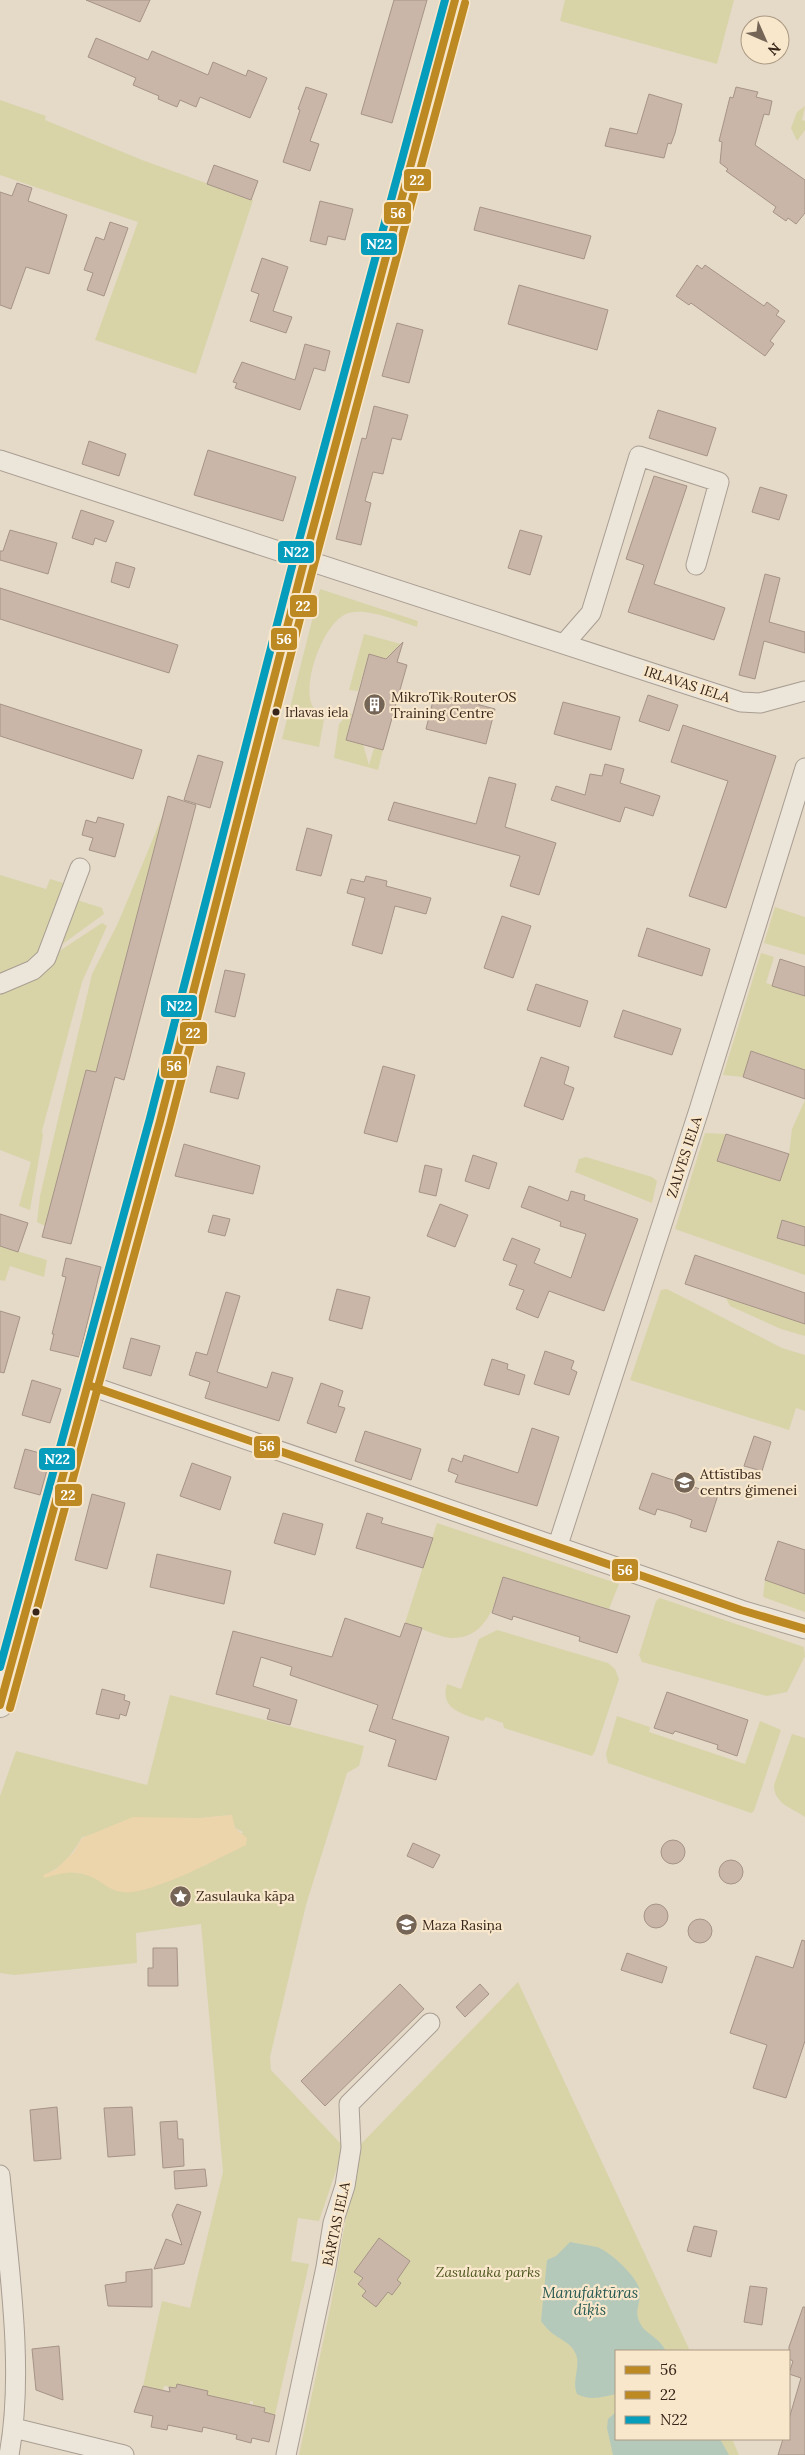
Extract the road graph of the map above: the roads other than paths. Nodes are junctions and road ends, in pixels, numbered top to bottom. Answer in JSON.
{"nodes":[{"id":1,"x":455,"y":0,"type":"edge"},
{"id":2,"x":0,"y":460,"type":"edge"},
{"id":3,"x":305,"y":558,"type":"junction"},
{"id":4,"x":696,"y":564,"type":"dead end"},
{"id":5,"x":591,"y":614,"type":"junction"},
{"id":6,"x":564,"y":644,"type":"junction"},
{"id":7,"x":591,"y":653,"type":"junction"},
{"id":8,"x":805,"y":691,"type":"edge"},
{"id":9,"x":805,"y":768,"type":"edge"},
{"id":10,"x":80,"y":868,"type":"dead end"},
{"id":11,"x":0,"y":984,"type":"edge"},
{"id":12,"x":88,"y":1385,"type":"junction"},
{"id":13,"x":558,"y":1545,"type":"junction"},
{"id":14,"x":805,"y":1629,"type":"edge"},
{"id":15,"x":0,"y":1705,"type":"edge"},
{"id":16,"x":430,"y":2023,"type":"dead end"},
{"id":17,"x":0,"y":2175,"type":"edge"},
{"id":18,"x":14,"y":2428,"type":"junction"},
{"id":19,"x":9,"y":2455,"type":"edge"},
{"id":20,"x":124,"y":2455,"type":"edge"},
{"id":21,"x":286,"y":2455,"type":"edge"}],
"edges":[{"from":1,"to":3,"type":"street"},
{"from":2,"to":3,"type":"street","name":"IRLAVAS IELA"},
{"from":3,"to":6,"type":"street","name":"IRLAVAS IELA"},
{"from":3,"to":12,"type":"street"},
{"from":4,"to":5,"type":"street"},
{"from":5,"to":6,"type":"street"},
{"from":5,"to":7,"type":"street"},
{"from":6,"to":7,"type":"street","name":"IRLAVAS IELA"},
{"from":7,"to":8,"type":"street","name":"IRLAVAS IELA"},
{"from":9,"to":13,"type":"street","name":"ZALVES IELA"},
{"from":10,"to":11,"type":"street"},
{"from":12,"to":13,"type":"street"},
{"from":12,"to":15,"type":"street"},
{"from":13,"to":14,"type":"street"},
{"from":16,"to":21,"type":"street","name":"BĀRTAS IELA"},
{"from":17,"to":18,"type":"street"},
{"from":18,"to":19,"type":"street"},
{"from":18,"to":20,"type":"street"}]}
